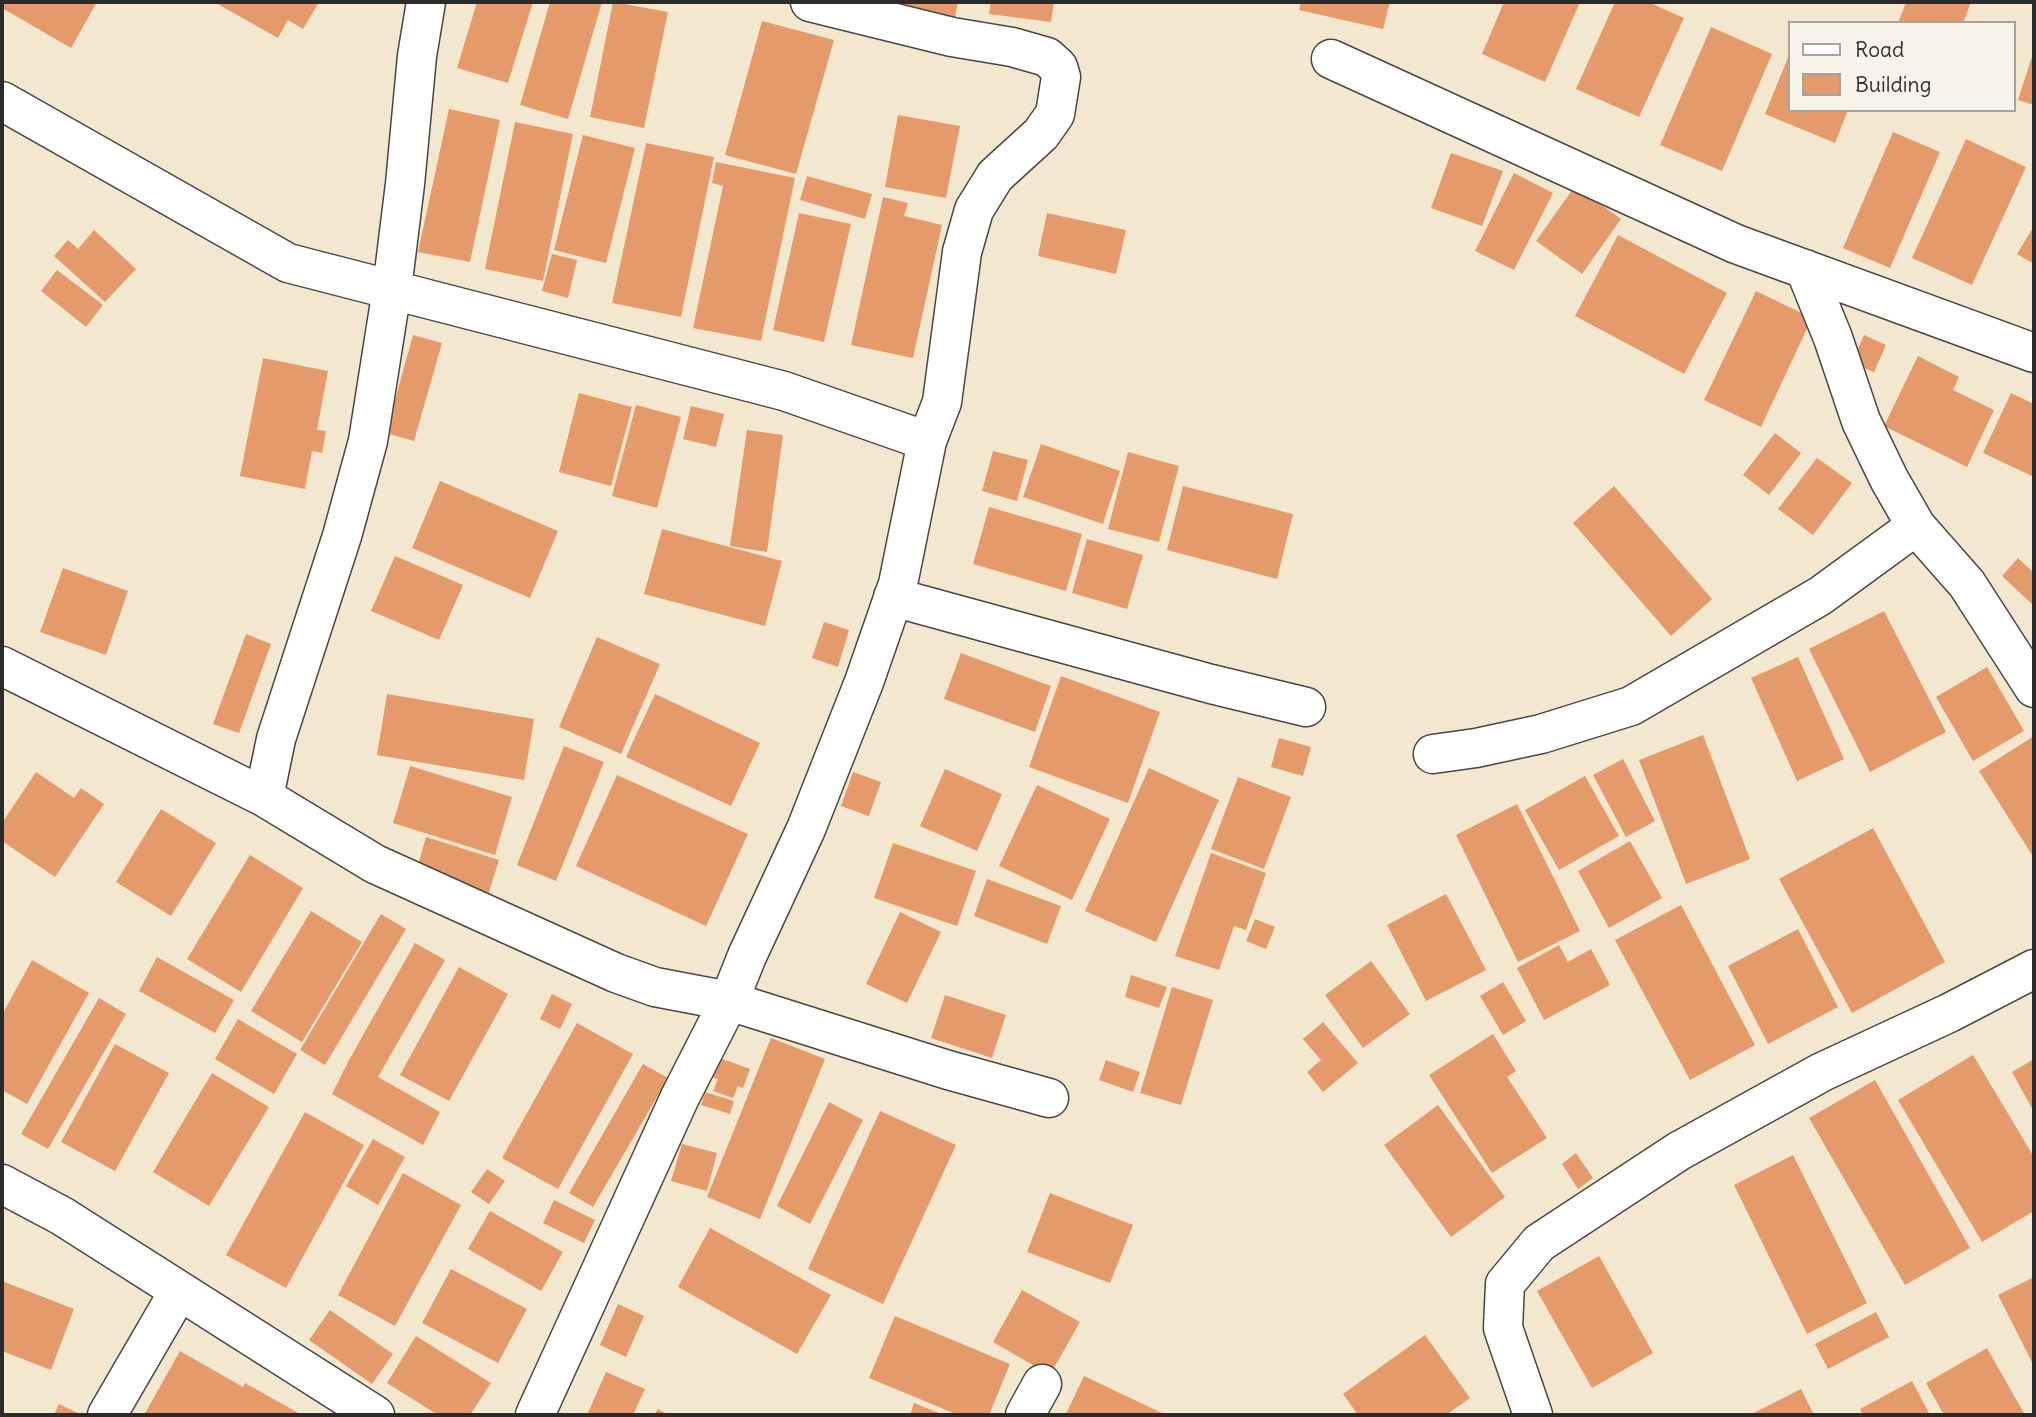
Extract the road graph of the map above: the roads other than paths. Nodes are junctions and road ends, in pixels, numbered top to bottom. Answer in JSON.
{"nodes":[{"id":1,"x":426,"y":2,"type":"edge"},
{"id":2,"x":810,"y":2,"type":"edge"},
{"id":3,"x":1331,"y":59,"type":"dead end"},
{"id":4,"x":2,"y":101,"type":"edge"},
{"id":5,"x":1805,"y":270,"type":"junction"},
{"id":6,"x":392,"y":289,"type":"junction"},
{"id":7,"x":2034,"y":354,"type":"edge"},
{"id":8,"x":927,"y":441,"type":"junction"},
{"id":9,"x":1916,"y":526,"type":"junction"},
{"id":10,"x":893,"y":597,"type":"junction"},
{"id":11,"x":2,"y":666,"type":"edge"},
{"id":12,"x":2034,"y":688,"type":"edge"},
{"id":13,"x":1306,"y":707,"type":"dead end"},
{"id":14,"x":1433,"y":754,"type":"dead end"},
{"id":15,"x":264,"y":797,"type":"junction"},
{"id":16,"x":2034,"y":969,"type":"edge"},
{"id":17,"x":729,"y":1001,"type":"junction"},
{"id":18,"x":1049,"y":1098,"type":"dead end"},
{"id":19,"x":2,"y":1184,"type":"edge"},
{"id":20,"x":179,"y":1291,"type":"junction"},
{"id":21,"x":107,"y":1415,"type":"edge"},
{"id":22,"x":375,"y":1415,"type":"edge"},
{"id":23,"x":536,"y":1415,"type":"edge"},
{"id":24,"x":1533,"y":1415,"type":"edge"}],
"edges":[{"from":1,"to":6,"type":"street"},
{"from":2,"to":8,"type":"street"},
{"from":3,"to":5,"type":"street"},
{"from":4,"to":6,"type":"street"},
{"from":5,"to":7,"type":"street"},
{"from":5,"to":9,"type":"street"},
{"from":6,"to":8,"type":"street"},
{"from":6,"to":15,"type":"street"},
{"from":8,"to":10,"type":"street"},
{"from":9,"to":12,"type":"street"},
{"from":9,"to":14,"type":"street"},
{"from":10,"to":13,"type":"street"},
{"from":10,"to":17,"type":"street"},
{"from":11,"to":15,"type":"street"},
{"from":15,"to":17,"type":"street"},
{"from":16,"to":24,"type":"street"},
{"from":17,"to":18,"type":"street"},
{"from":17,"to":23,"type":"street"},
{"from":19,"to":20,"type":"street"},
{"from":20,"to":21,"type":"street"},
{"from":20,"to":22,"type":"street"}]}
